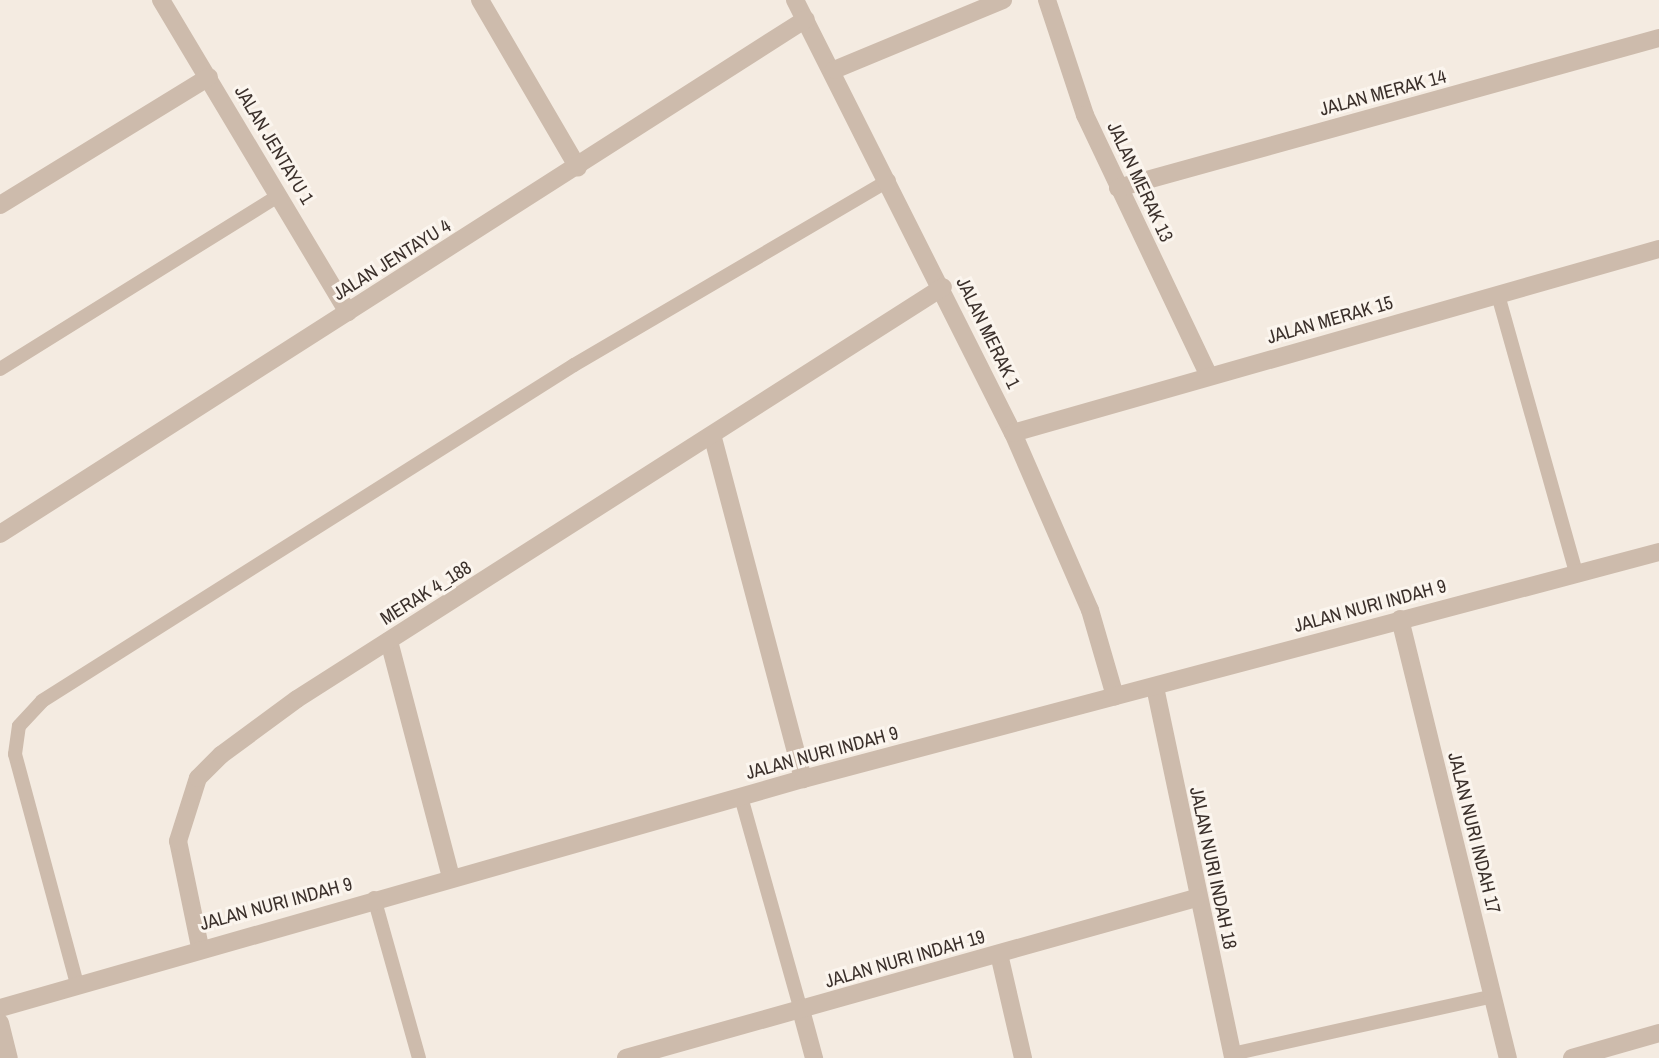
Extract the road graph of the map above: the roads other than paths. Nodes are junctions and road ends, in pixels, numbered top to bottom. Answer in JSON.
{"nodes":[{"id":1,"x":161,"y":0,"type":"edge"},
{"id":2,"x":480,"y":0,"type":"edge"},
{"id":3,"x":795,"y":0,"type":"edge"},
{"id":4,"x":1003,"y":0,"type":"edge"},
{"id":5,"x":1047,"y":0,"type":"edge"},
{"id":6,"x":806,"y":19,"type":"junction"},
{"id":7,"x":1659,"y":38,"type":"edge"},
{"id":8,"x":834,"y":70,"type":"junction"},
{"id":9,"x":209,"y":76,"type":"junction"},
{"id":10,"x":578,"y":167,"type":"junction"},
{"id":11,"x":889,"y":180,"type":"junction"},
{"id":12,"x":1118,"y":188,"type":"junction"},
{"id":13,"x":279,"y":195,"type":"junction"},
{"id":14,"x":0,"y":205,"type":"edge"},
{"id":15,"x":1659,"y":250,"type":"edge"},
{"id":16,"x":943,"y":287,"type":"junction"},
{"id":17,"x":1498,"y":295,"type":"junction"},
{"id":18,"x":348,"y":312,"type":"junction"},
{"id":19,"x":0,"y":369,"type":"edge"},
{"id":20,"x":1209,"y":376,"type":"junction"},
{"id":21,"x":1013,"y":433,"type":"junction"},
{"id":22,"x":713,"y":438,"type":"junction"},
{"id":23,"x":0,"y":534,"type":"edge"},
{"id":24,"x":1659,"y":552,"type":"edge"},
{"id":25,"x":1576,"y":573,"type":"junction"},
{"id":26,"x":1400,"y":619,"type":"junction"},
{"id":27,"x":389,"y":641,"type":"junction"},
{"id":28,"x":1155,"y":687,"type":"junction"},
{"id":29,"x":1115,"y":696,"type":"junction"},
{"id":30,"x":803,"y":779,"type":"junction"},
{"id":31,"x":741,"y":797,"type":"junction"},
{"id":32,"x":451,"y":877,"type":"junction"},
{"id":33,"x":374,"y":898,"type":"junction"},
{"id":34,"x":1196,"y":898,"type":"junction"},
{"id":35,"x":200,"y":947,"type":"junction"},
{"id":36,"x":999,"y":954,"type":"junction"},
{"id":37,"x":78,"y":984,"type":"junction"},
{"id":38,"x":1493,"y":996,"type":"junction"},
{"id":39,"x":0,"y":1007,"type":"edge"},
{"id":40,"x":801,"y":1010,"type":"junction"},
{"id":41,"x":0,"y":1023,"type":"edge"},
{"id":42,"x":1659,"y":1033,"type":"edge"},
{"id":43,"x":1233,"y":1056,"type":"edge"},
{"id":44,"x":9,"y":1058,"type":"edge"},
{"id":45,"x":419,"y":1058,"type":"edge"},
{"id":46,"x":626,"y":1058,"type":"edge"},
{"id":47,"x":814,"y":1058,"type":"edge"},
{"id":48,"x":1023,"y":1058,"type":"edge"},
{"id":49,"x":1508,"y":1058,"type":"edge"},
{"id":50,"x":1572,"y":1058,"type":"edge"}],
"edges":[{"from":1,"to":9,"type":"street","name":"JALAN JENTAYU 1"},
{"from":2,"to":10,"type":"street"},
{"from":3,"to":6,"type":"street","name":"JALAN MERAK 1"},
{"from":4,"to":8,"type":"street"},
{"from":5,"to":12,"type":"street","name":"JALAN MERAK 13"},
{"from":6,"to":8,"type":"street","name":"JALAN MERAK 1"},
{"from":6,"to":10,"type":"street","name":"JALAN JENTAYU 4"},
{"from":7,"to":12,"type":"street","name":"JALAN MERAK 14"},
{"from":8,"to":11,"type":"street","name":"JALAN MERAK 1"},
{"from":9,"to":13,"type":"street","name":"JALAN JENTAYU 1"},
{"from":9,"to":14,"type":"street"},
{"from":10,"to":18,"type":"street","name":"JALAN JENTAYU 4"},
{"from":11,"to":16,"type":"street","name":"JALAN MERAK 1"},
{"from":11,"to":37,"type":"lane"},
{"from":12,"to":20,"type":"street","name":"JALAN MERAK 13"},
{"from":13,"to":18,"type":"street","name":"JALAN JENTAYU 1"},
{"from":13,"to":19,"type":"lane"},
{"from":15,"to":17,"type":"street","name":"JALAN MERAK 15"},
{"from":16,"to":21,"type":"street","name":"JALAN MERAK 1"},
{"from":16,"to":22,"type":"street","name":"MERAK 4_188"},
{"from":17,"to":20,"type":"street","name":"JALAN MERAK 15"},
{"from":17,"to":25,"type":"lane"},
{"from":18,"to":23,"type":"street","name":"JALAN JENTAYU 4"},
{"from":20,"to":21,"type":"street","name":"JALAN MERAK 15"},
{"from":21,"to":29,"type":"street","name":"JALAN MERAK 1"},
{"from":22,"to":27,"type":"street","name":"MERAK 4_188"},
{"from":22,"to":30,"type":"street"},
{"from":24,"to":25,"type":"street","name":"JALAN NURI INDAH 9"},
{"from":25,"to":26,"type":"street","name":"JALAN NURI INDAH 9"},
{"from":26,"to":28,"type":"street","name":"JALAN NURI INDAH 9"},
{"from":26,"to":38,"type":"street","name":"JALAN NURI INDAH 17"},
{"from":27,"to":32,"type":"street"},
{"from":27,"to":35,"type":"street","name":"MERAK 4_188"},
{"from":28,"to":29,"type":"street","name":"JALAN NURI INDAH 9"},
{"from":28,"to":34,"type":"street","name":"JALAN NURI INDAH 18"},
{"from":29,"to":30,"type":"street","name":"JALAN NURI INDAH 9"},
{"from":30,"to":31,"type":"street","name":"JALAN NURI INDAH 9"},
{"from":31,"to":32,"type":"street","name":"JALAN NURI INDAH 9"},
{"from":31,"to":40,"type":"lane"},
{"from":32,"to":33,"type":"street","name":"JALAN NURI INDAH 9"},
{"from":33,"to":35,"type":"street","name":"JALAN NURI INDAH 9"},
{"from":33,"to":45,"type":"lane"},
{"from":34,"to":36,"type":"street","name":"JALAN NURI INDAH 19"},
{"from":34,"to":43,"type":"street","name":"JALAN NURI INDAH 18"},
{"from":35,"to":37,"type":"street","name":"JALAN NURI INDAH 9"},
{"from":36,"to":40,"type":"street","name":"JALAN NURI INDAH 19"},
{"from":36,"to":48,"type":"street"},
{"from":37,"to":39,"type":"street","name":"JALAN NURI INDAH 9"},
{"from":38,"to":43,"type":"lane"},
{"from":38,"to":49,"type":"street","name":"JALAN NURI INDAH 17"},
{"from":40,"to":46,"type":"street","name":"JALAN NURI INDAH 19"},
{"from":40,"to":47,"type":"street"},
{"from":41,"to":44,"type":"street"},
{"from":42,"to":50,"type":"street"}]}
